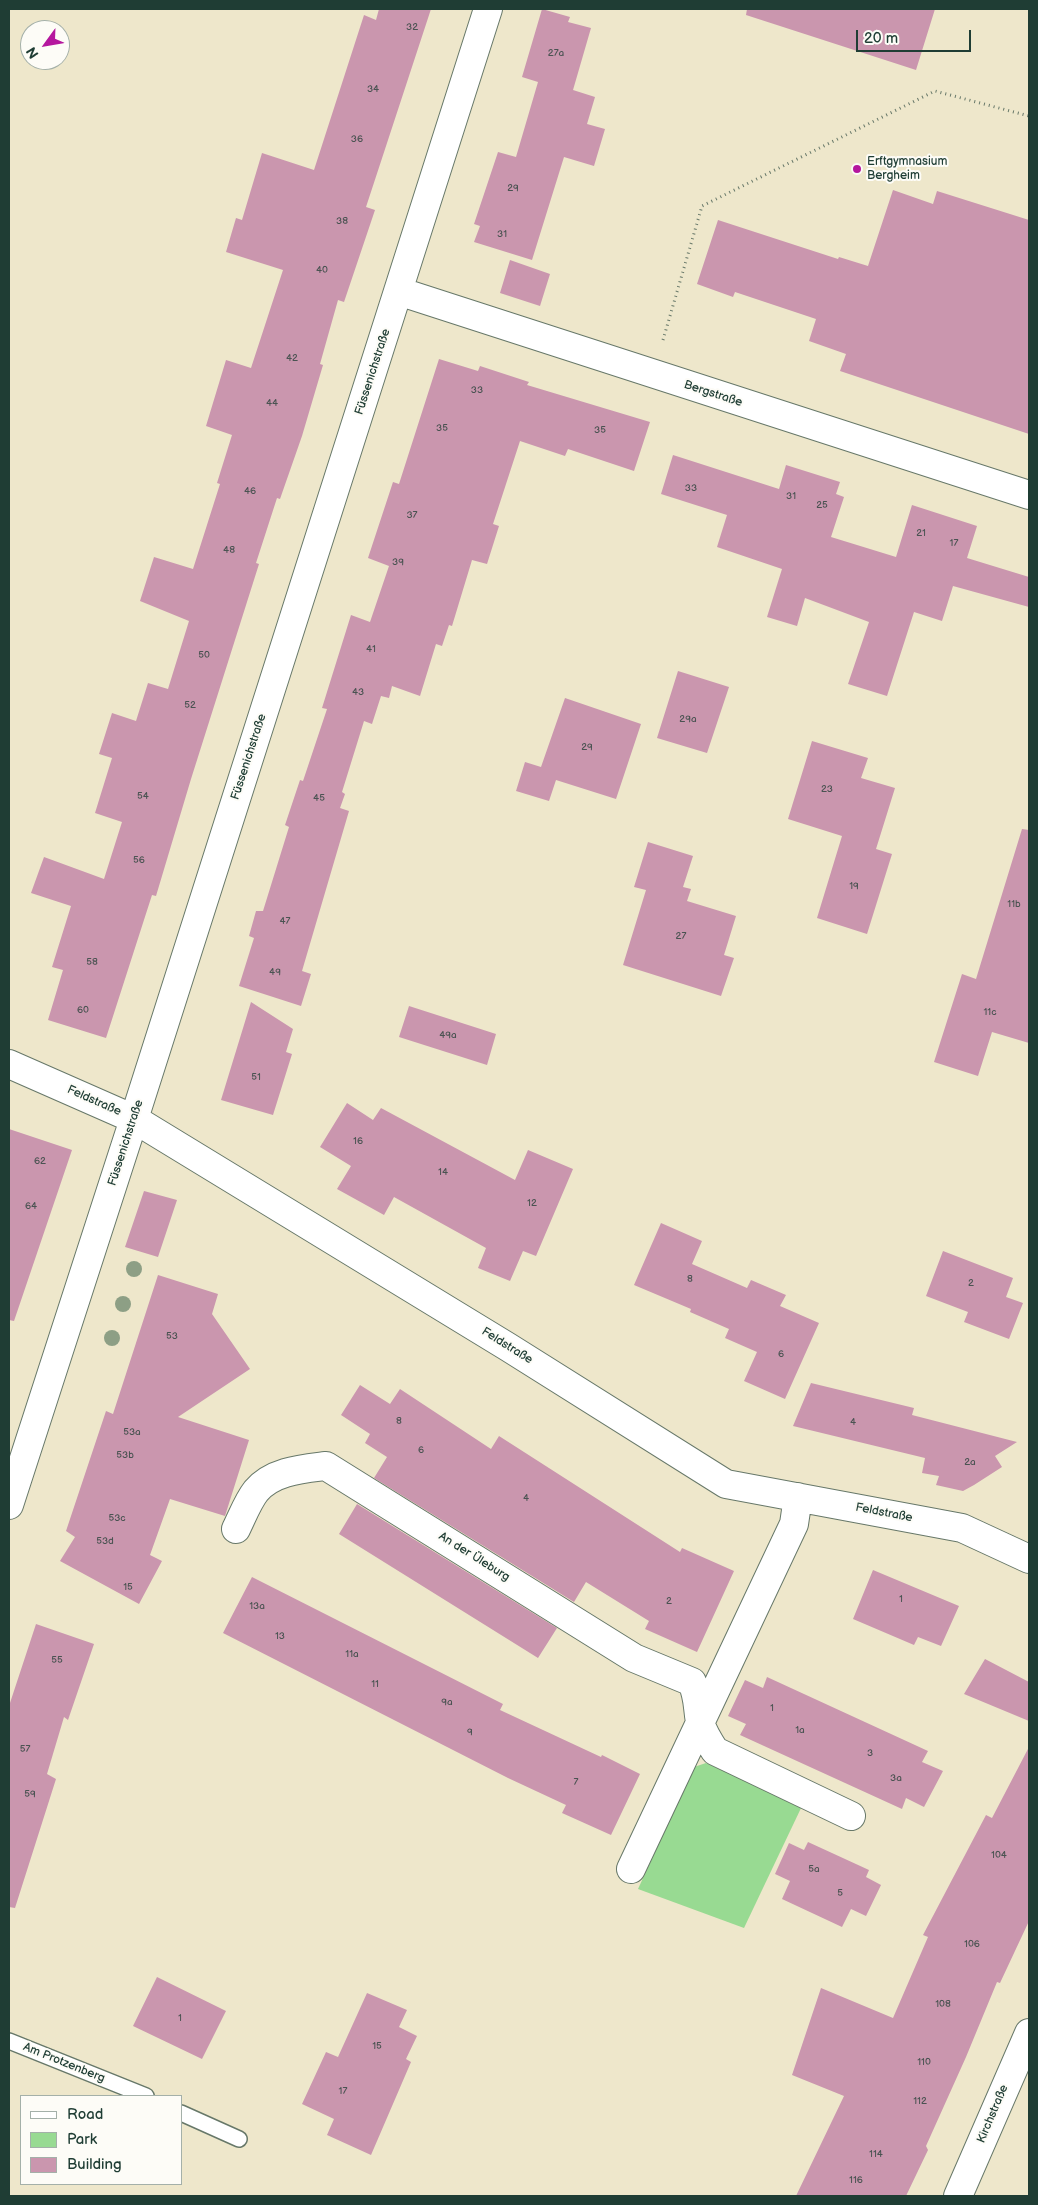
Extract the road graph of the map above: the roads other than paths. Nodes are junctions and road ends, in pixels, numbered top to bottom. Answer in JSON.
{"nodes":[{"id":1,"x":488,"y":9,"type":"edge"},
{"id":2,"x":398,"y":291,"type":"junction"},
{"id":3,"x":1029,"y":495,"type":"edge"},
{"id":4,"x":9,"y":1064,"type":"edge"},
{"id":5,"x":134,"y":1119,"type":"junction"},
{"id":6,"x":798,"y":1497,"type":"junction"},
{"id":7,"x":9,"y":1506,"type":"edge"},
{"id":8,"x":236,"y":1530,"type":"dead end"},
{"id":9,"x":1029,"y":1559,"type":"edge"},
{"id":10,"x":700,"y":1723,"type":"junction"},
{"id":11,"x":851,"y":1816,"type":"dead end"},
{"id":12,"x":631,"y":1869,"type":"dead end"},
{"id":13,"x":1029,"y":2033,"type":"edge"},
{"id":14,"x":9,"y":2042,"type":"edge"},
{"id":15,"x":143,"y":2095,"type":"edge"},
{"id":16,"x":182,"y":2112,"type":"edge"},
{"id":17,"x":239,"y":2139,"type":"dead end"},
{"id":18,"x":958,"y":2196,"type":"edge"}],
"edges":[{"from":1,"to":2,"type":"street","name":"Füssenichstraße"},
{"from":2,"to":3,"type":"street","name":"Bergstraße"},
{"from":2,"to":5,"type":"street","name":"Füssenichstraße"},
{"from":4,"to":5,"type":"street","name":"Feldstraße"},
{"from":5,"to":6,"type":"street","name":"Feldstraße"},
{"from":5,"to":7,"type":"street","name":"Füssenichstraße"},
{"from":6,"to":9,"type":"street","name":"Feldstraße"},
{"from":6,"to":10,"type":"street","name":"An der Üleburg"},
{"from":8,"to":10,"type":"street","name":"An der Üleburg"},
{"from":10,"to":11,"type":"street","name":"An der Üleburg"},
{"from":10,"to":12,"type":"street","name":"An der Üleburg"},
{"from":13,"to":18,"type":"street","name":"Kirchstraße"},
{"from":14,"to":15,"type":"lane","name":"Am Protzenberg"},
{"from":16,"to":17,"type":"lane"}]}
